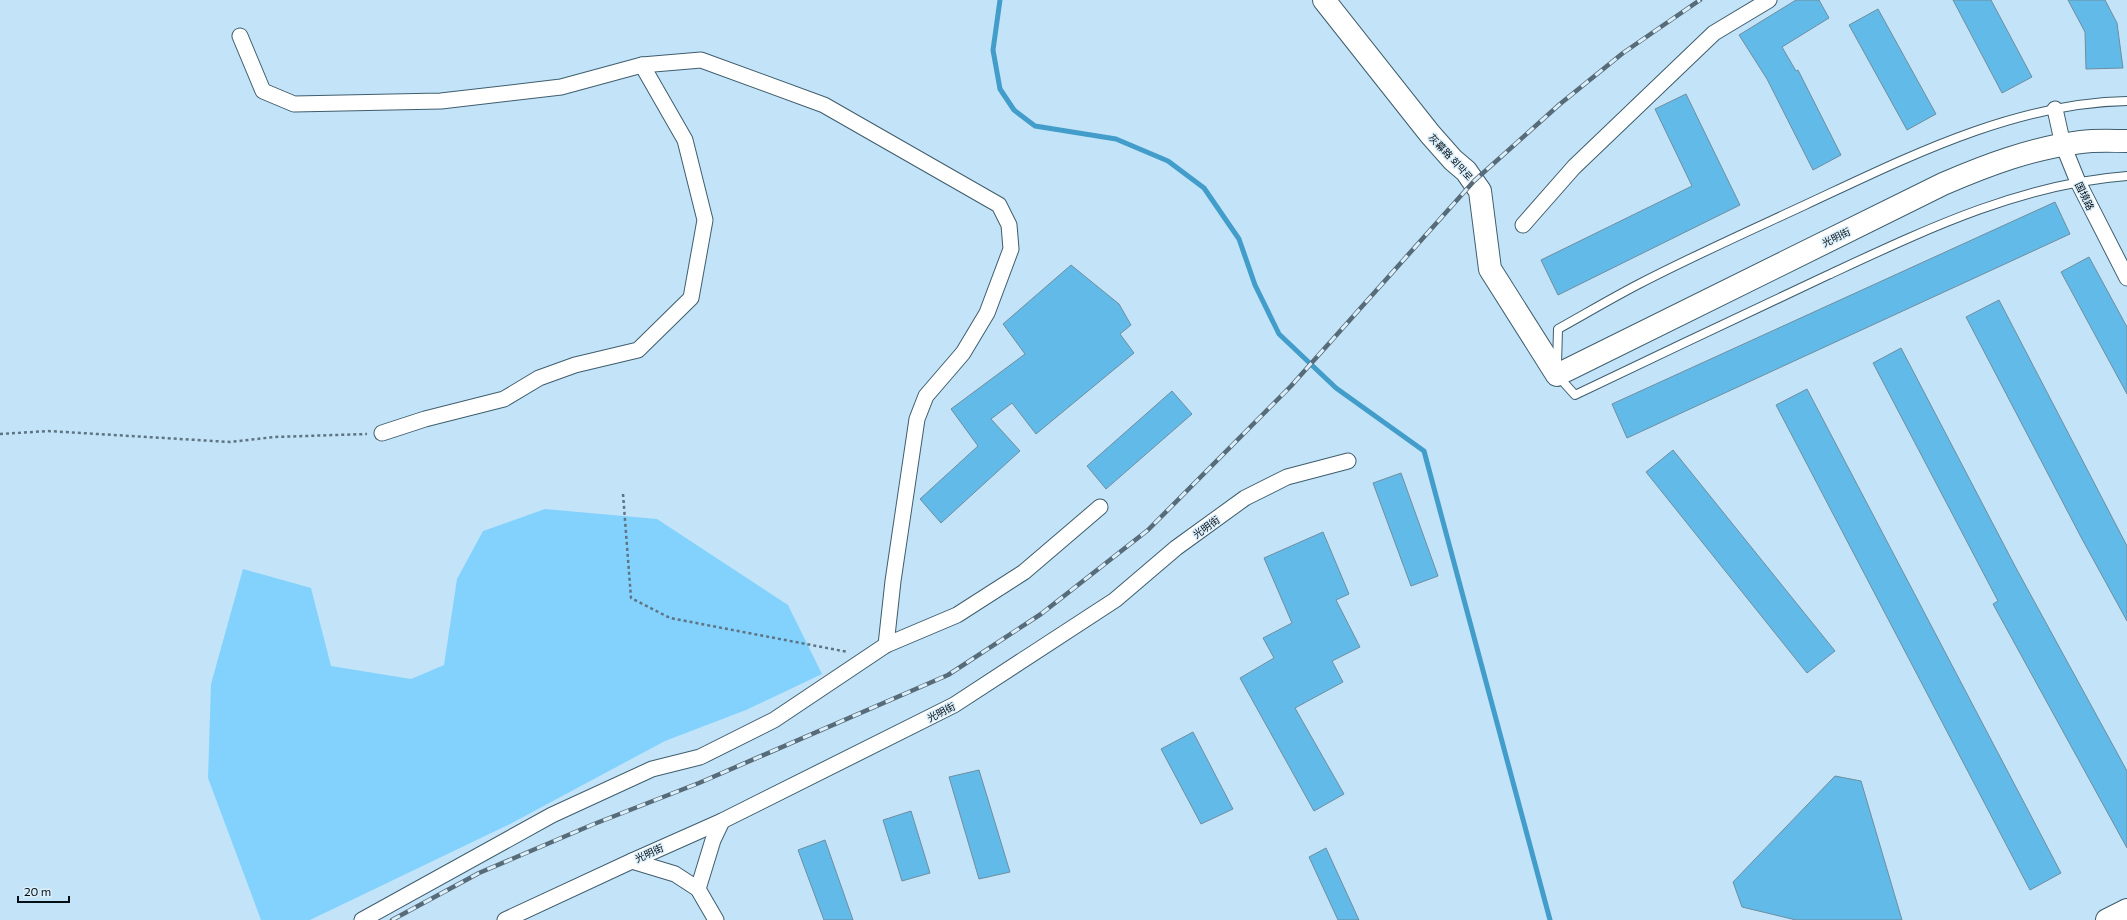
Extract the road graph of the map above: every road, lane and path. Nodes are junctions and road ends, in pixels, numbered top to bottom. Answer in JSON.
{"nodes":[{"id":1,"x":1324,"y":0,"type":"edge"},
{"id":2,"x":1768,"y":0,"type":"edge"},
{"id":3,"x":240,"y":36,"type":"dead end"},
{"id":4,"x":642,"y":65,"type":"junction"},
{"id":5,"x":2127,"y":101,"type":"edge"},
{"id":6,"x":2055,"y":109,"type":"junction"},
{"id":7,"x":2127,"y":141,"type":"edge"},
{"id":8,"x":2063,"y":145,"type":"junction"},
{"id":9,"x":2127,"y":176,"type":"edge"},
{"id":10,"x":2078,"y":182,"type":"junction"},
{"id":11,"x":1523,"y":225,"type":"dead end"},
{"id":12,"x":2127,"y":278,"type":"edge"},
{"id":13,"x":1557,"y":375,"type":"junction"},
{"id":14,"x":382,"y":433,"type":"joint"},
{"id":15,"x":0,"y":434,"type":"edge"},
{"id":16,"x":1348,"y":460,"type":"dead end"},
{"id":17,"x":623,"y":494,"type":"dead end"},
{"id":18,"x":1100,"y":506,"type":"dead end"},
{"id":19,"x":886,"y":645,"type":"junction"},
{"id":20,"x":871,"y":656,"type":"junction"},
{"id":21,"x":722,"y":822,"type":"junction"},
{"id":22,"x":632,"y":861,"type":"junction"},
{"id":23,"x":698,"y":890,"type":"junction"},
{"id":24,"x":2127,"y":910,"type":"edge"},
{"id":25,"x":362,"y":920,"type":"edge"},
{"id":26,"x":505,"y":920,"type":"edge"},
{"id":27,"x":716,"y":920,"type":"edge"},
{"id":28,"x":2107,"y":920,"type":"edge"}],
"edges":[{"from":1,"to":13,"type":"main road","name":"灰幕路 회막로"},
{"from":2,"to":11,"type":"street"},
{"from":3,"to":4,"type":"street"},
{"from":4,"to":14,"type":"street"},
{"from":4,"to":19,"type":"street"},
{"from":5,"to":6,"type":"lane"},
{"from":6,"to":8,"type":"street","name":"国境路"},
{"from":6,"to":13,"type":"lane"},
{"from":7,"to":8,"type":"main road","name":"光明街"},
{"from":8,"to":10,"type":"street","name":"国境路"},
{"from":8,"to":13,"type":"main road","name":"光明街"},
{"from":9,"to":10,"type":"lane"},
{"from":10,"to":12,"type":"street","name":"国境路"},
{"from":10,"to":13,"type":"lane"},
{"from":14,"to":15,"type":"path"},
{"from":16,"to":21,"type":"street","name":"光明街"},
{"from":17,"to":20,"type":"path"},
{"from":18,"to":19,"type":"street"},
{"from":19,"to":20,"type":"street"},
{"from":20,"to":25,"type":"street"},
{"from":21,"to":22,"type":"street","name":"光明街"},
{"from":21,"to":23,"type":"street"},
{"from":22,"to":23,"type":"street"},
{"from":22,"to":26,"type":"street","name":"光明街"},
{"from":23,"to":27,"type":"street"},
{"from":24,"to":28,"type":"main road"}]}
